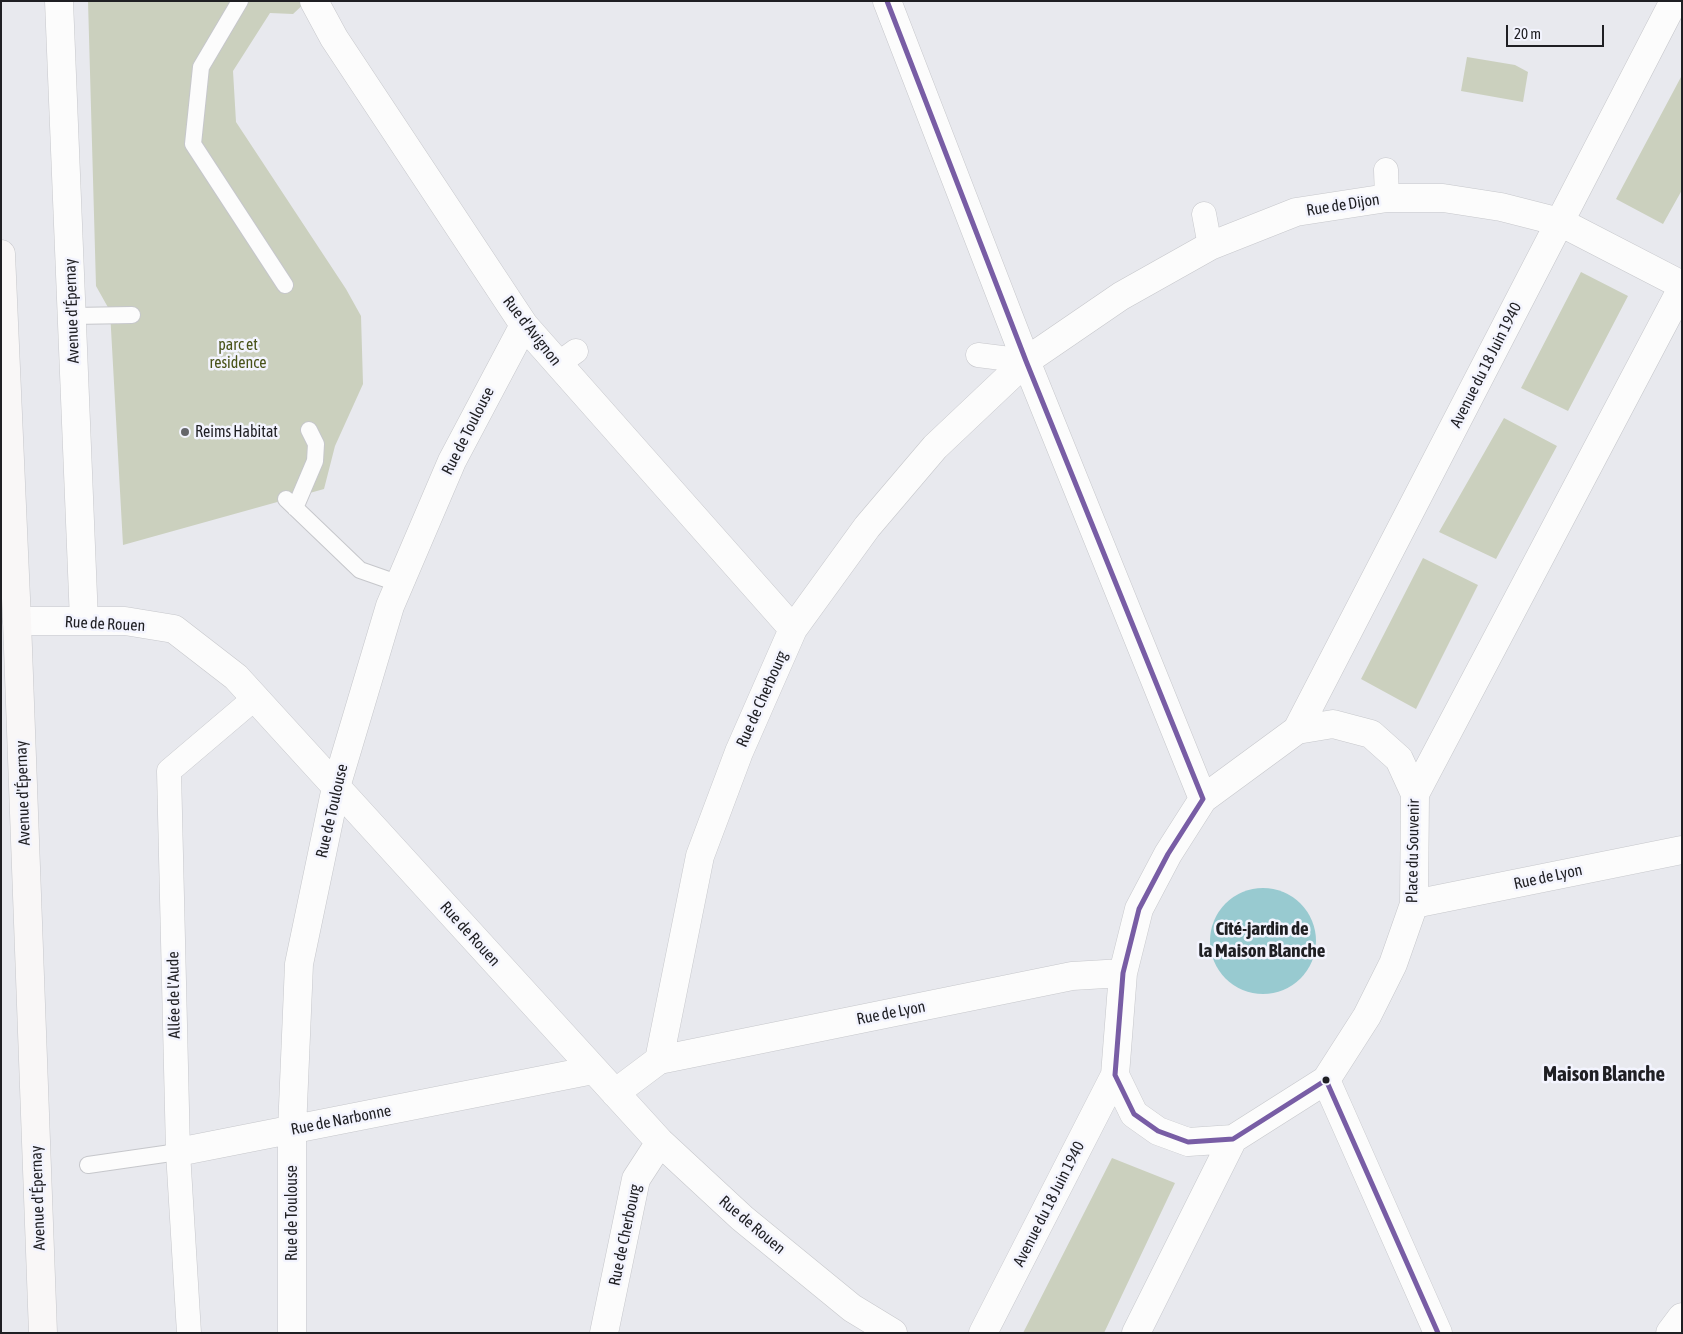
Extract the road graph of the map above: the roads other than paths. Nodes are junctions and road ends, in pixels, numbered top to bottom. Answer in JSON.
{"nodes":[{"id":1,"x":59,"y":1,"type":"edge"},
{"id":2,"x":240,"y":1,"type":"edge"},
{"id":3,"x":887,"y":1,"type":"edge"},
{"id":4,"x":1674,"y":1,"type":"edge"},
{"id":5,"x":319,"y":3,"type":"edge"},
{"id":6,"x":1386,"y":170,"type":"dead end"},
{"id":7,"x":1387,"y":198,"type":"junction"},
{"id":8,"x":1204,"y":214,"type":"dead end"},
{"id":9,"x":1560,"y":222,"type":"junction"},
{"id":10,"x":1210,"y":246,"type":"junction"},
{"id":11,"x":1,"y":254,"type":"edge"},
{"id":12,"x":285,"y":285,"type":"dead end"},
{"id":13,"x":1682,"y":286,"type":"edge"},
{"id":14,"x":132,"y":314,"type":"dead end"},
{"id":15,"x":72,"y":316,"type":"junction"},
{"id":16,"x":524,"y":325,"type":"junction"},
{"id":17,"x":978,"y":355,"type":"dead end"},
{"id":18,"x":1026,"y":361,"type":"junction"},
{"id":19,"x":309,"y":430,"type":"dead end"},
{"id":20,"x":400,"y":584,"type":"junction"},
{"id":21,"x":17,"y":621,"type":"junction"},
{"id":22,"x":84,"y":621,"type":"junction"},
{"id":23,"x":793,"y":629,"type":"junction"},
{"id":24,"x":256,"y":698,"type":"junction"},
{"id":25,"x":1298,"y":730,"type":"junction"},
{"id":26,"x":336,"y":787,"type":"junction"},
{"id":27,"x":1415,"y":794,"type":"junction"},
{"id":28,"x":1203,"y":799,"type":"junction"},
{"id":29,"x":1682,"y":850,"type":"edge"},
{"id":30,"x":1414,"y":904,"type":"junction"},
{"id":31,"x":1123,"y":973,"type":"junction"},
{"id":32,"x":659,"y":1060,"type":"junction"},
{"id":33,"x":593,"y":1070,"type":"junction"},
{"id":34,"x":1115,"y":1075,"type":"junction"},
{"id":35,"x":1326,"y":1080,"type":"junction"},
{"id":36,"x":615,"y":1093,"type":"junction"},
{"id":37,"x":292,"y":1130,"type":"junction"},
{"id":38,"x":1233,"y":1140,"type":"junction"},
{"id":39,"x":660,"y":1142,"type":"junction"},
{"id":40,"x":178,"y":1152,"type":"junction"},
{"id":41,"x":88,"y":1166,"type":"dead end"},
{"id":42,"x":1682,"y":1318,"type":"edge"},
{"id":43,"x":43,"y":1333,"type":"edge"},
{"id":44,"x":189,"y":1333,"type":"edge"},
{"id":45,"x":292,"y":1333,"type":"edge"},
{"id":46,"x":604,"y":1333,"type":"edge"},
{"id":47,"x":893,"y":1333,"type":"edge"},
{"id":48,"x":983,"y":1333,"type":"edge"},
{"id":49,"x":1136,"y":1333,"type":"edge"},
{"id":50,"x":1438,"y":1333,"type":"edge"},
{"id":51,"x":1670,"y":1333,"type":"edge"}],
"edges":[{"from":1,"to":15,"type":"street","name":"Avenue d'Épernay"},
{"from":2,"to":12,"type":"lane"},
{"from":3,"to":18,"type":"street"},
{"from":4,"to":9,"type":"street","name":"Avenue du 18 Juin 1940"},
{"from":5,"to":16,"type":"street","name":"Rue d'Avignon"},
{"from":6,"to":7,"type":"street"},
{"from":7,"to":9,"type":"street","name":"Rue de Dijon"},
{"from":7,"to":10,"type":"street","name":"Rue de Dijon"},
{"from":8,"to":10,"type":"street"},
{"from":9,"to":13,"type":"street","name":"Rue de Dijon"},
{"from":9,"to":25,"type":"street","name":"Avenue du 18 Juin 1940"},
{"from":10,"to":18,"type":"street","name":"Rue de Dijon"},
{"from":11,"to":21,"type":"main road","name":"Avenue d'Épernay"},
{"from":13,"to":27,"type":"street"},
{"from":14,"to":15,"type":"lane"},
{"from":15,"to":22,"type":"street","name":"Avenue d'Épernay"},
{"from":16,"to":20,"type":"street","name":"Rue de Toulouse"},
{"from":16,"to":23,"type":"street","name":"Rue d'Avignon"},
{"from":17,"to":18,"type":"street"},
{"from":18,"to":23,"type":"street","name":"Rue de Cherbourg"},
{"from":18,"to":28,"type":"street"},
{"from":19,"to":20,"type":"lane"},
{"from":20,"to":26,"type":"street","name":"Rue de Toulouse"},
{"from":21,"to":22,"type":"street","name":"Rue de Rouen"},
{"from":21,"to":43,"type":"main road","name":"Avenue d'Épernay"},
{"from":22,"to":24,"type":"street","name":"Rue de Rouen"},
{"from":23,"to":32,"type":"street","name":"Rue de Cherbourg"},
{"from":24,"to":26,"type":"street","name":"Rue de Rouen"},
{"from":24,"to":40,"type":"street","name":"Allée de l'Aude"},
{"from":25,"to":27,"type":"street","name":"Place du Souvenir"},
{"from":25,"to":28,"type":"street","name":"Place du Souvenir"},
{"from":26,"to":33,"type":"street","name":"Rue de Rouen"},
{"from":26,"to":37,"type":"street","name":"Rue de Toulouse"},
{"from":27,"to":30,"type":"street","name":"Place du Souvenir"},
{"from":28,"to":31,"type":"street","name":"Place du Souvenir"},
{"from":29,"to":30,"type":"street","name":"Rue de Lyon"},
{"from":30,"to":35,"type":"street","name":"Place du Souvenir"},
{"from":31,"to":32,"type":"street","name":"Rue de Lyon"},
{"from":31,"to":34,"type":"street","name":"Place du Souvenir"},
{"from":32,"to":36,"type":"street"},
{"from":33,"to":36,"type":"street","name":"Rue de Rouen"},
{"from":33,"to":37,"type":"street","name":"Rue de Narbonne"},
{"from":34,"to":38,"type":"street"},
{"from":34,"to":48,"type":"street","name":"Avenue du 18 Juin 1940"},
{"from":35,"to":38,"type":"street","name":"Place du Souvenir"},
{"from":35,"to":50,"type":"street"},
{"from":36,"to":39,"type":"street","name":"Rue de Rouen"},
{"from":37,"to":40,"type":"street","name":"Rue de Narbonne"},
{"from":37,"to":45,"type":"street","name":"Rue de Toulouse"},
{"from":38,"to":49,"type":"street"},
{"from":39,"to":46,"type":"street","name":"Rue de Cherbourg"},
{"from":39,"to":47,"type":"street","name":"Rue de Rouen"},
{"from":40,"to":41,"type":"lane","name":"Rue de Narbonne"},
{"from":40,"to":44,"type":"street","name":"Allée de l'Aude"},
{"from":42,"to":51,"type":"street"}]}
